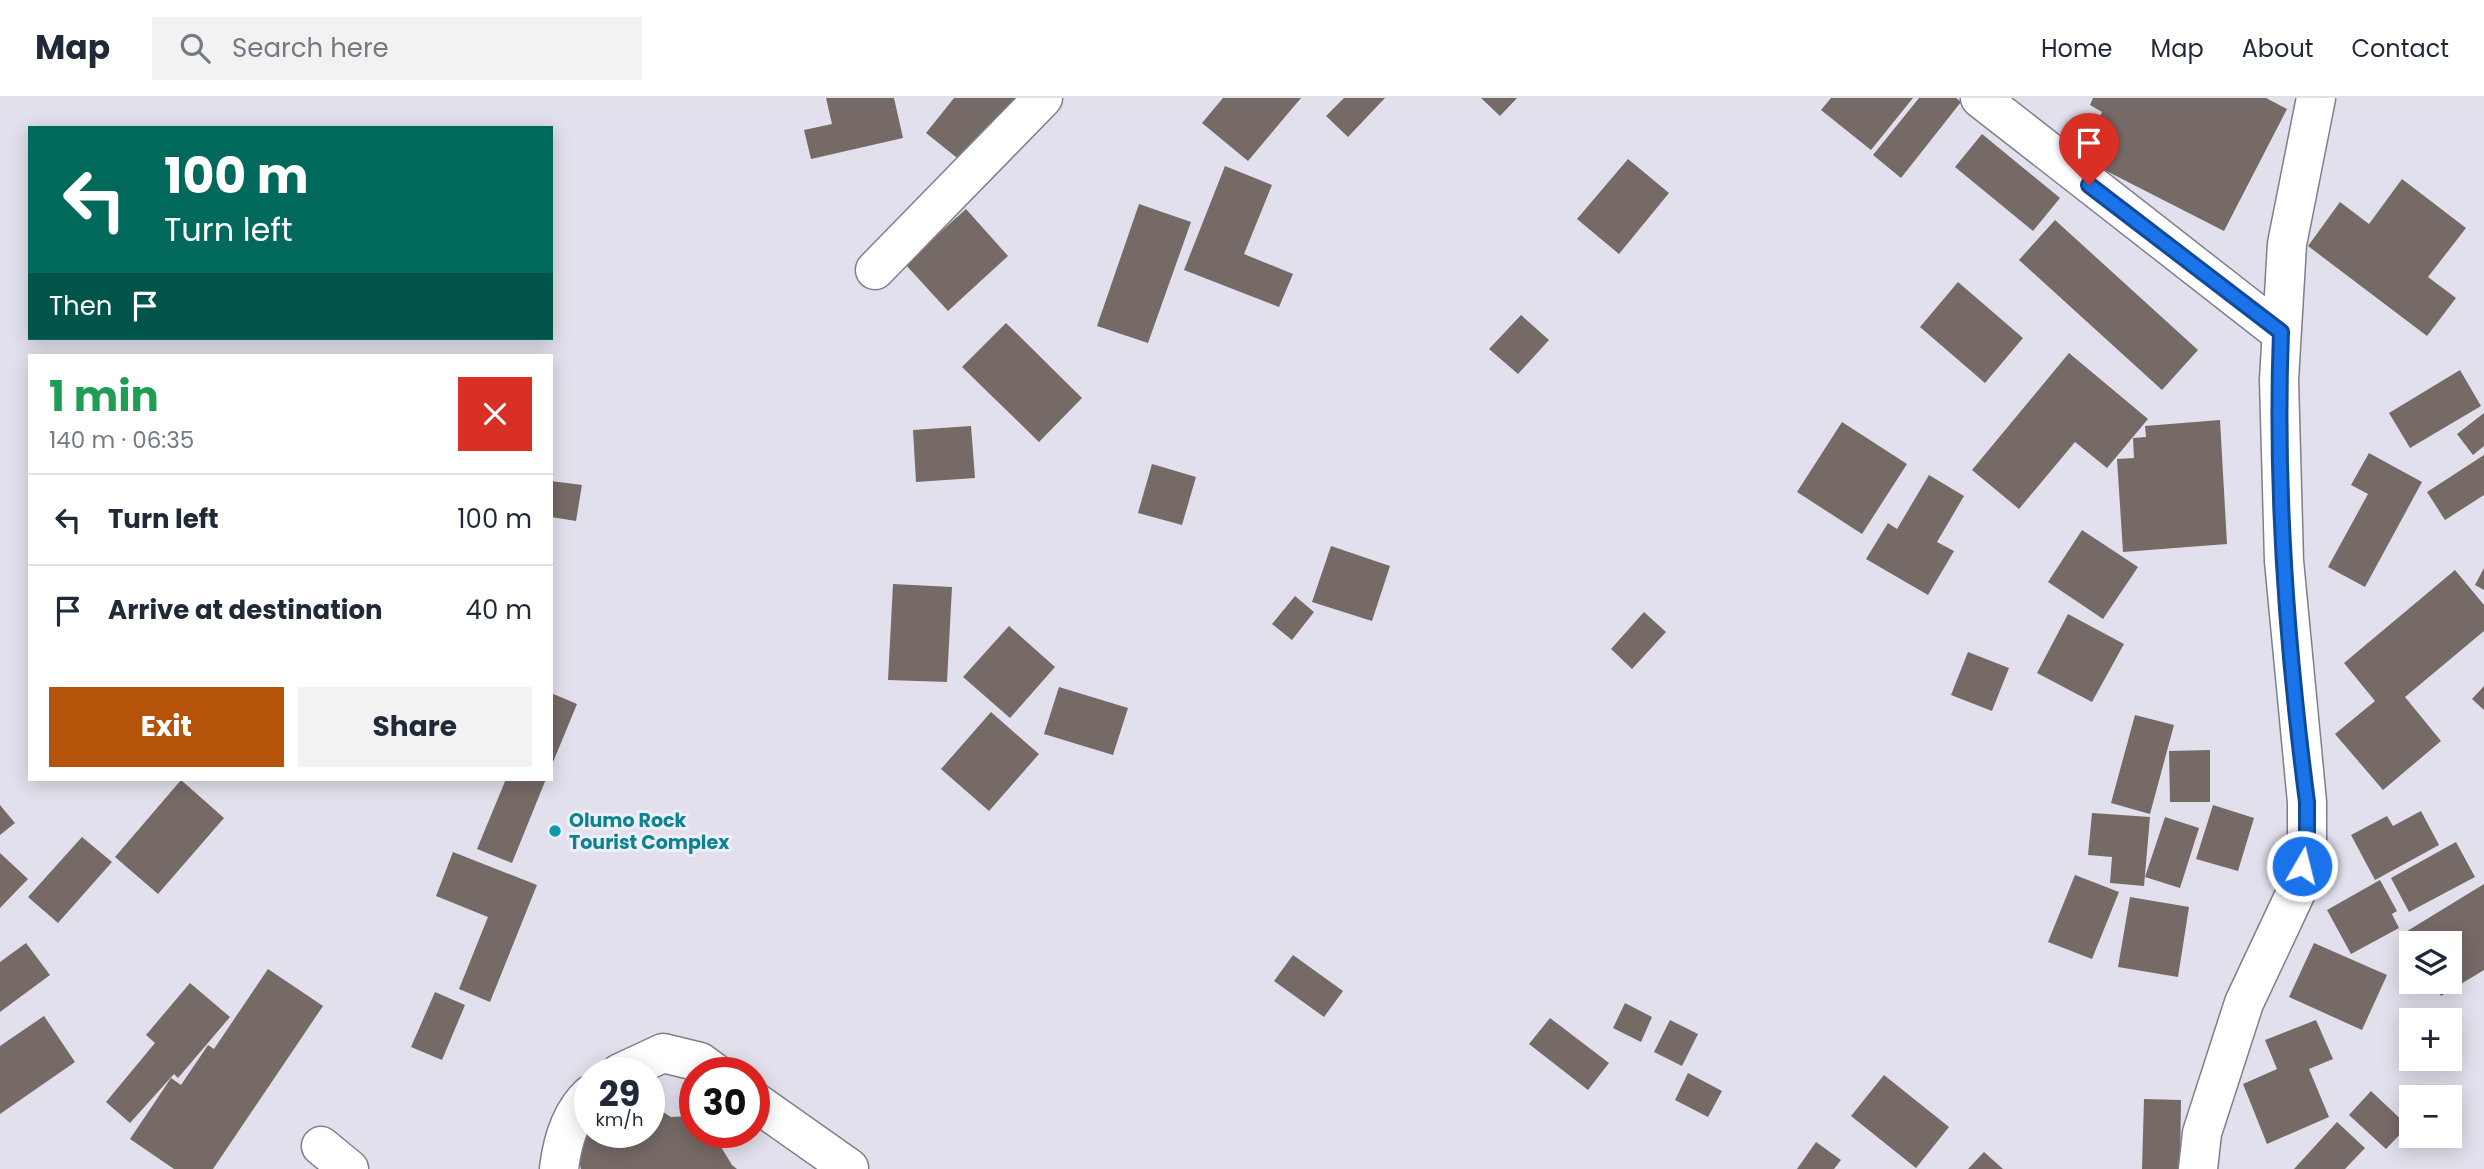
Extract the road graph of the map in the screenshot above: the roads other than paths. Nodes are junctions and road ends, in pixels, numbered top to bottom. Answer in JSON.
{"nodes":[{"id":1,"x":1043,"y":98,"type":"edge"},
{"id":2,"x":1980,"y":98,"type":"edge"},
{"id":3,"x":2316,"y":98,"type":"edge"},
{"id":4,"x":875,"y":270,"type":"dead end"},
{"id":5,"x":2281,"y":332,"type":"junction"},
{"id":6,"x":654,"y":1057,"type":"edge"},
{"id":7,"x":679,"y":1057,"type":"edge"},
{"id":8,"x":770,"y":1112,"type":"edge"},
{"id":9,"x":574,"y":1118,"type":"edge"},
{"id":10,"x":849,"y":1168,"type":"edge"},
{"id":11,"x":559,"y":1169,"type":"edge"},
{"id":12,"x":2199,"y":1169,"type":"edge"}],
"edges":[{"from":1,"to":4,"type":"street"},
{"from":2,"to":5,"type":"street"},
{"from":3,"to":5,"type":"street"},
{"from":5,"to":12,"type":"street"},
{"from":6,"to":7,"type":"street"},
{"from":8,"to":10,"type":"street"},
{"from":9,"to":11,"type":"street"}]}
